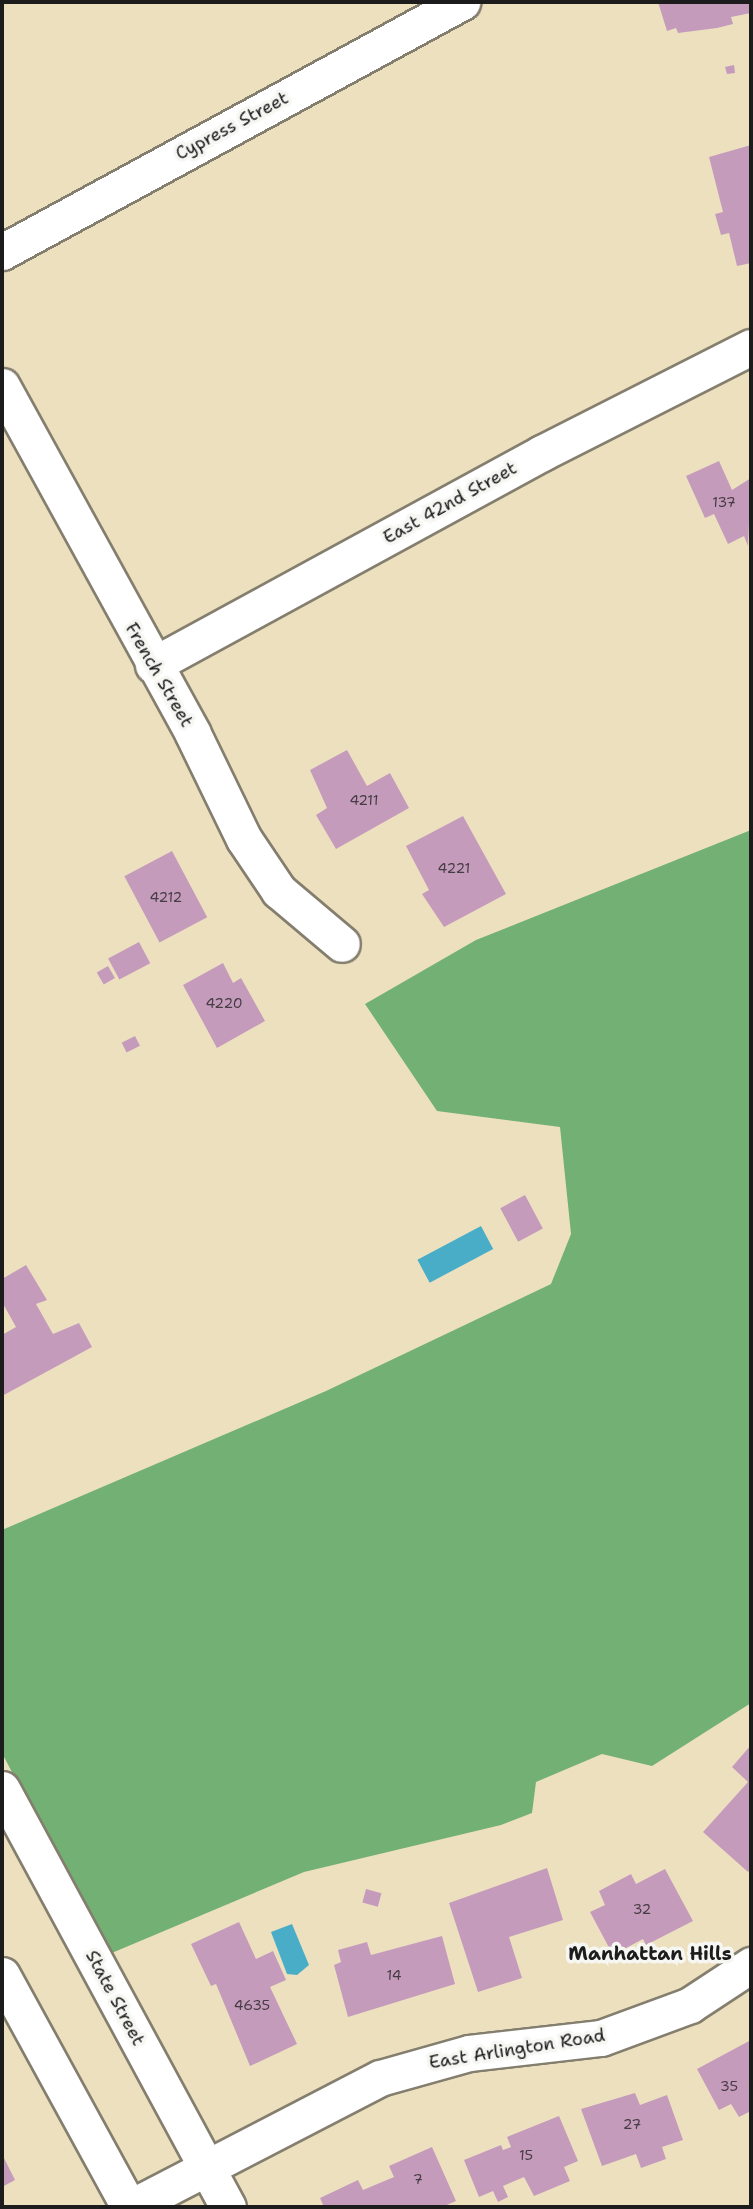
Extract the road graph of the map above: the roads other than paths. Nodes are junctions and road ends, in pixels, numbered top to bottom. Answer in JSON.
{"nodes":[{"id":1,"x":462,"y":2,"type":"edge"},
{"id":2,"x":2,"y":252,"type":"edge"},
{"id":3,"x":751,"y":347,"type":"edge"},
{"id":4,"x":2,"y":386,"type":"edge"},
{"id":5,"x":153,"y":665,"type":"junction"},
{"id":6,"x":342,"y":944,"type":"dead end"},
{"id":7,"x":2,"y":1789,"type":"edge"},
{"id":8,"x":751,"y":1965,"type":"edge"},
{"id":9,"x":2,"y":1975,"type":"edge"},
{"id":10,"x":208,"y":2169,"type":"junction"},
{"id":11,"x":130,"y":2207,"type":"edge"},
{"id":12,"x":228,"y":2207,"type":"edge"}],
"edges":[{"from":1,"to":2,"type":"street","name":"Cypress Street"},
{"from":3,"to":5,"type":"street","name":"East 42nd Street"},
{"from":4,"to":5,"type":"street","name":"French Street"},
{"from":5,"to":6,"type":"street","name":"French Street"},
{"from":7,"to":10,"type":"street","name":"State Street"},
{"from":8,"to":10,"type":"street","name":"East Arlington Road"},
{"from":9,"to":11,"type":"street"},
{"from":10,"to":11,"type":"street","name":"East Arlington Road"},
{"from":10,"to":12,"type":"street","name":"State Street"}]}
